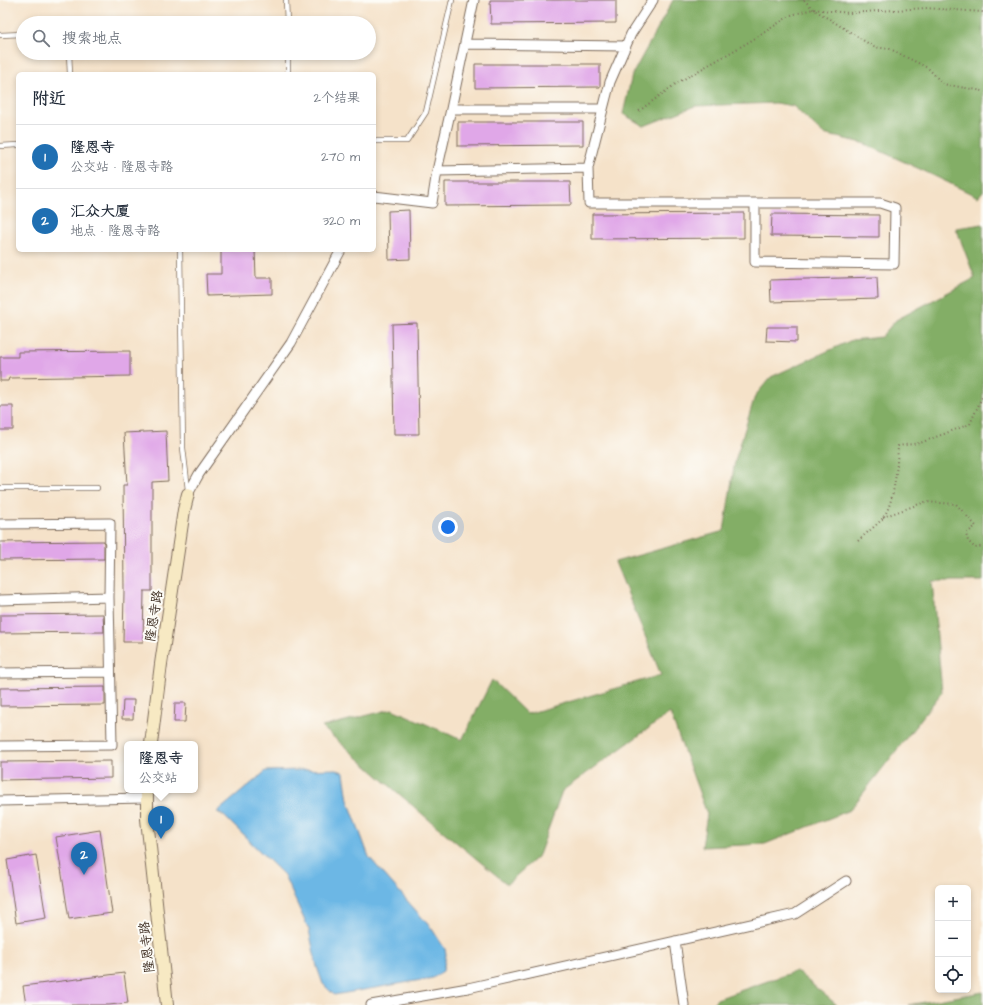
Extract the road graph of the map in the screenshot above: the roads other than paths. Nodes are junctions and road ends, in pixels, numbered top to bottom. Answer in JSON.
{"nodes":[{"id":1,"x":286,"y":0,"type":"edge"},
{"id":2,"x":452,"y":0,"type":"edge"},
{"id":3,"x":474,"y":0,"type":"edge"},
{"id":4,"x":653,"y":0,"type":"edge"},
{"id":5,"x":287,"y":16,"type":"edge"},
{"id":6,"x":16,"y":34,"type":"edge"},
{"id":7,"x":0,"y":35,"type":"edge"},
{"id":8,"x":465,"y":44,"type":"junction"},
{"id":9,"x":626,"y":46,"type":"junction"},
{"id":10,"x":69,"y":60,"type":"edge"},
{"id":11,"x":288,"y":60,"type":"edge"},
{"id":12,"x":70,"y":72,"type":"edge"},
{"id":13,"x":288,"y":72,"type":"edge"},
{"id":14,"x":452,"y":109,"type":"junction"},
{"id":15,"x":603,"y":109,"type":"junction"},
{"id":16,"x":376,"y":141,"type":"edge"},
{"id":17,"x":16,"y":145,"type":"edge"},
{"id":18,"x":0,"y":146,"type":"edge"},
{"id":19,"x":588,"y":168,"type":"junction"},
{"id":20,"x":437,"y":171,"type":"junction"},
{"id":21,"x":376,"y":196,"type":"edge"},
{"id":22,"x":755,"y":203,"type":"junction"},
{"id":23,"x":180,"y":252,"type":"edge"},
{"id":24,"x":340,"y":252,"type":"edge"},
{"id":25,"x":0,"y":488,"type":"edge"},
{"id":26,"x":97,"y":488,"type":"dead end"},
{"id":27,"x":188,"y":494,"type":"junction"},
{"id":28,"x":0,"y":524,"type":"edge"},
{"id":29,"x":109,"y":597,"type":"junction"},
{"id":30,"x":0,"y":600,"type":"edge"},
{"id":31,"x":110,"y":672,"type":"junction"},
{"id":32,"x":0,"y":673,"type":"edge"},
{"id":33,"x":151,"y":741,"type":"edge"},
{"id":34,"x":0,"y":746,"type":"edge"},
{"id":35,"x":146,"y":794,"type":"edge"},
{"id":36,"x":0,"y":801,"type":"edge"},
{"id":37,"x":846,"y":881,"type":"dead end"},
{"id":38,"x":675,"y":941,"type":"junction"},
{"id":39,"x":167,"y":1005,"type":"edge"},
{"id":40,"x":370,"y":1005,"type":"edge"},
{"id":41,"x":684,"y":1005,"type":"edge"}],
"edges":[{"from":1,"to":5,"type":"lane"},
{"from":2,"to":16,"type":"lane"},
{"from":3,"to":8,"type":"street"},
{"from":4,"to":9,"type":"street"},
{"from":6,"to":7,"type":"lane"},
{"from":8,"to":9,"type":"street"},
{"from":8,"to":14,"type":"street"},
{"from":9,"to":15,"type":"street"},
{"from":10,"to":12,"type":"lane"},
{"from":11,"to":13,"type":"lane"},
{"from":14,"to":15,"type":"street"},
{"from":14,"to":20,"type":"street"},
{"from":15,"to":19,"type":"street"},
{"from":17,"to":18,"type":"lane"},
{"from":19,"to":20,"type":"street"},
{"from":19,"to":22,"type":"street"},
{"from":20,"to":21,"type":"street"},
{"from":22,"to":22,"type":"street"},
{"from":23,"to":27,"type":"lane"},
{"from":24,"to":27,"type":"street"},
{"from":25,"to":26,"type":"lane"},
{"from":27,"to":33,"type":"street","name":"隆恩寺路"},
{"from":28,"to":29,"type":"street"},
{"from":29,"to":30,"type":"street"},
{"from":29,"to":31,"type":"street"},
{"from":31,"to":32,"type":"street"},
{"from":31,"to":34,"type":"street"},
{"from":35,"to":36,"type":"street"},
{"from":35,"to":39,"type":"street","name":"隆恩寺路"},
{"from":37,"to":38,"type":"street"},
{"from":38,"to":40,"type":"street"},
{"from":38,"to":41,"type":"street"}]}
